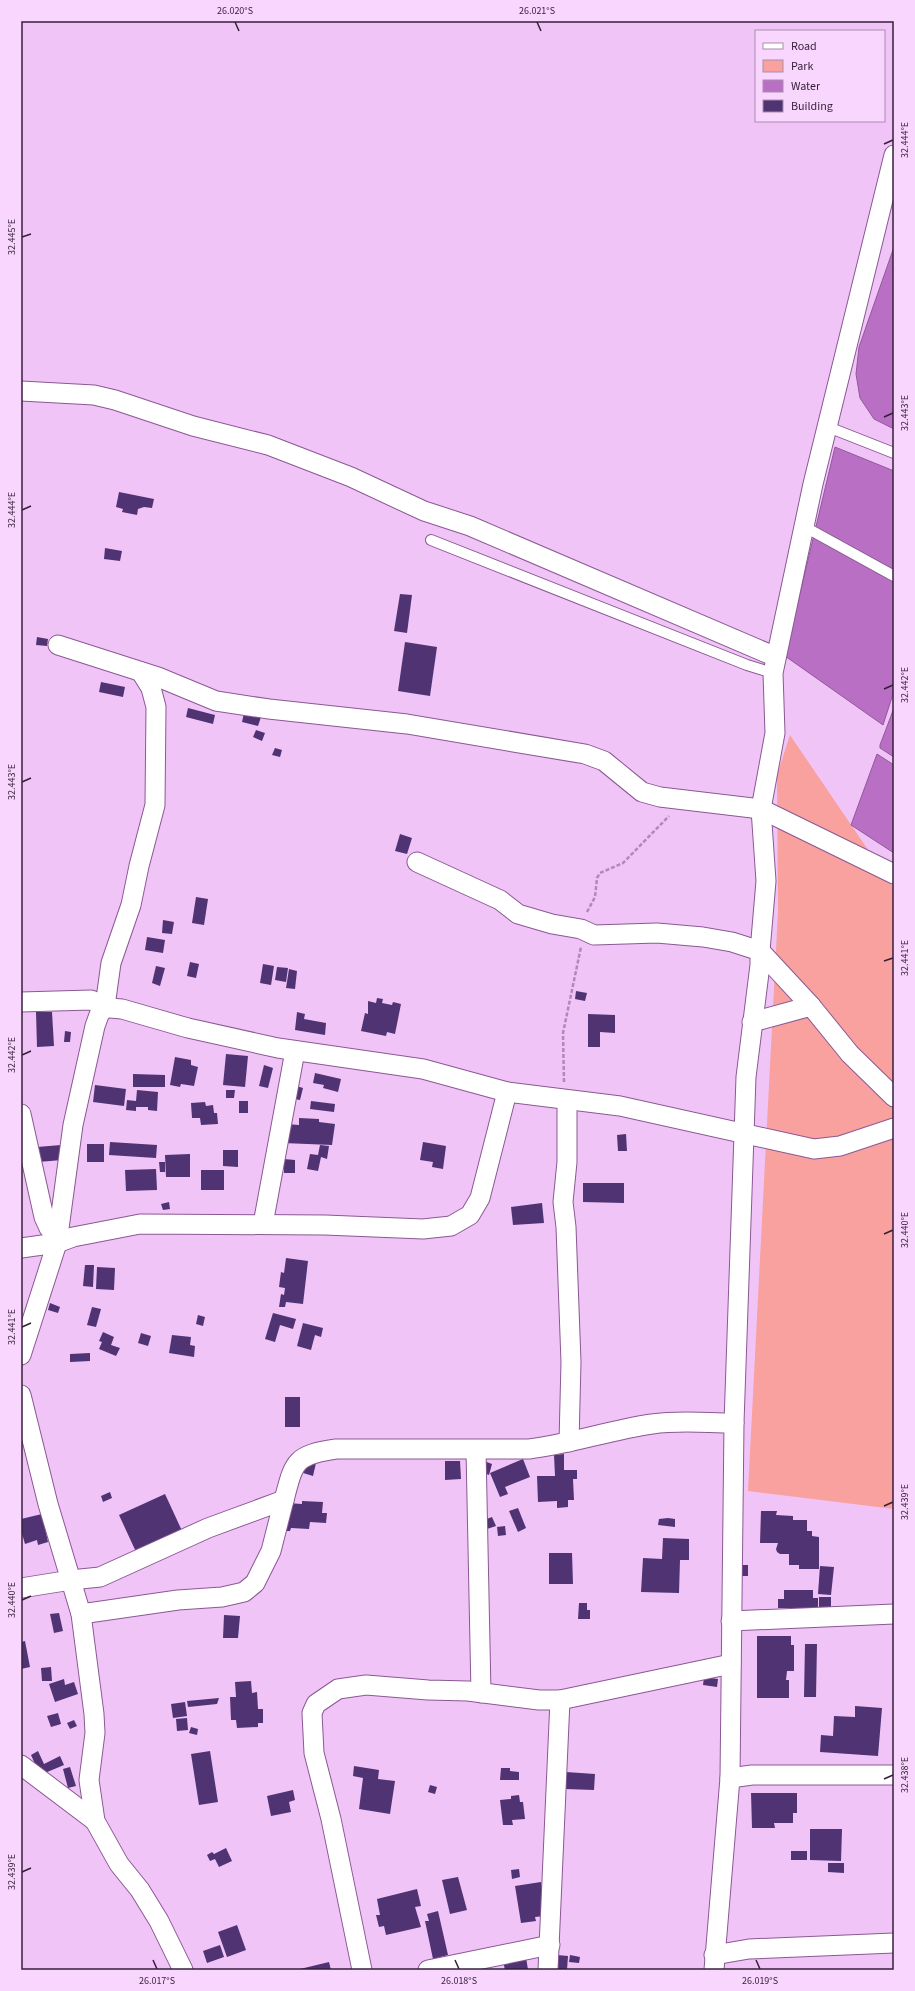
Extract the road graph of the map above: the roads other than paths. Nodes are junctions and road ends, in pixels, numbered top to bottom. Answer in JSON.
{"nodes":[{"id":1,"x":894,"y":155,"type":"edge"},
{"id":2,"x":21,"y":391,"type":"edge"},
{"id":3,"x":828,"y":427,"type":"junction"},
{"id":4,"x":894,"y":453,"type":"edge"},
{"id":5,"x":804,"y":527,"type":"junction"},
{"id":6,"x":431,"y":540,"type":"dead end"},
{"id":7,"x":894,"y":576,"type":"edge"},
{"id":8,"x":58,"y":645,"type":"dead end"},
{"id":9,"x":775,"y":665,"type":"junction"},
{"id":10,"x":141,"y":672,"type":"junction"},
{"id":11,"x":761,"y":809,"type":"junction"},
{"id":12,"x":417,"y":862,"type":"dead end"},
{"id":13,"x":894,"y":874,"type":"edge"},
{"id":14,"x":760,"y":951,"type":"junction"},
{"id":15,"x":21,"y":1002,"type":"edge"},
{"id":16,"x":105,"y":1006,"type":"junction"},
{"id":17,"x":811,"y":1006,"type":"junction"},
{"id":18,"x":752,"y":1022,"type":"junction"},
{"id":19,"x":295,"y":1051,"type":"junction"},
{"id":20,"x":507,"y":1092,"type":"junction"},
{"id":21,"x":894,"y":1097,"type":"edge"},
{"id":22,"x":567,"y":1101,"type":"junction"},
{"id":23,"x":21,"y":1114,"type":"edge"},
{"id":24,"x":894,"y":1128,"type":"edge"},
{"id":25,"x":745,"y":1133,"type":"junction"},
{"id":26,"x":263,"y":1224,"type":"junction"},
{"id":27,"x":57,"y":1240,"type":"junction"},
{"id":28,"x":21,"y":1248,"type":"edge"},
{"id":29,"x":21,"y":1355,"type":"edge"},
{"id":30,"x":21,"y":1395,"type":"edge"},
{"id":31,"x":734,"y":1423,"type":"junction"},
{"id":32,"x":569,"y":1442,"type":"junction"},
{"id":33,"x":476,"y":1450,"type":"junction"},
{"id":34,"x":284,"y":1500,"type":"junction"},
{"id":35,"x":71,"y":1580,"type":"junction"},
{"id":36,"x":21,"y":1588,"type":"edge"},
{"id":37,"x":82,"y":1614,"type":"junction"},
{"id":38,"x":894,"y":1614,"type":"edge"},
{"id":39,"x":731,"y":1621,"type":"junction"},
{"id":40,"x":731,"y":1664,"type":"junction"},
{"id":41,"x":481,"y":1693,"type":"junction"},
{"id":42,"x":560,"y":1700,"type":"junction"},
{"id":43,"x":21,"y":1765,"type":"edge"},
{"id":44,"x":894,"y":1775,"type":"edge"},
{"id":45,"x":730,"y":1778,"type":"junction"},
{"id":46,"x":95,"y":1822,"type":"junction"},
{"id":47,"x":894,"y":1943,"type":"edge"},
{"id":48,"x":550,"y":1945,"type":"junction"},
{"id":49,"x":714,"y":1962,"type":"edge"},
{"id":50,"x":183,"y":1970,"type":"edge"},
{"id":51,"x":362,"y":1970,"type":"edge"},
{"id":52,"x":428,"y":1970,"type":"edge"},
{"id":53,"x":548,"y":1970,"type":"edge"}],
"edges":[{"from":1,"to":3,"type":"street"},
{"from":2,"to":9,"type":"street"},
{"from":3,"to":4,"type":"lane"},
{"from":3,"to":5,"type":"street"},
{"from":5,"to":7,"type":"lane"},
{"from":5,"to":9,"type":"street"},
{"from":6,"to":9,"type":"lane"},
{"from":8,"to":10,"type":"street"},
{"from":9,"to":11,"type":"street"},
{"from":10,"to":11,"type":"street"},
{"from":10,"to":16,"type":"street"},
{"from":11,"to":13,"type":"street"},
{"from":11,"to":14,"type":"street"},
{"from":12,"to":14,"type":"street"},
{"from":14,"to":17,"type":"street"},
{"from":14,"to":18,"type":"street"},
{"from":15,"to":16,"type":"street"},
{"from":16,"to":19,"type":"street"},
{"from":16,"to":27,"type":"street"},
{"from":17,"to":18,"type":"street"},
{"from":17,"to":21,"type":"street"},
{"from":18,"to":25,"type":"street"},
{"from":19,"to":20,"type":"street"},
{"from":19,"to":26,"type":"street"},
{"from":20,"to":22,"type":"street"},
{"from":20,"to":26,"type":"street"},
{"from":22,"to":25,"type":"street"},
{"from":22,"to":32,"type":"street"},
{"from":23,"to":27,"type":"street"},
{"from":24,"to":25,"type":"street"},
{"from":25,"to":31,"type":"street"},
{"from":26,"to":27,"type":"street"},
{"from":27,"to":28,"type":"street"},
{"from":27,"to":29,"type":"street"},
{"from":30,"to":35,"type":"street"},
{"from":31,"to":32,"type":"street"},
{"from":31,"to":39,"type":"street"},
{"from":32,"to":33,"type":"street"},
{"from":33,"to":34,"type":"street"},
{"from":33,"to":41,"type":"street"},
{"from":34,"to":35,"type":"street"},
{"from":34,"to":37,"type":"street"},
{"from":35,"to":36,"type":"street"},
{"from":35,"to":37,"type":"street"},
{"from":37,"to":46,"type":"street"},
{"from":38,"to":39,"type":"street"},
{"from":39,"to":40,"type":"street"},
{"from":40,"to":42,"type":"street"},
{"from":40,"to":45,"type":"street"},
{"from":41,"to":42,"type":"street"},
{"from":41,"to":51,"type":"street"},
{"from":42,"to":48,"type":"street"},
{"from":43,"to":46,"type":"street"},
{"from":44,"to":45,"type":"street"},
{"from":45,"to":49,"type":"street"},
{"from":46,"to":50,"type":"street"},
{"from":47,"to":49,"type":"street"},
{"from":48,"to":52,"type":"street"},
{"from":48,"to":53,"type":"street"}]}
